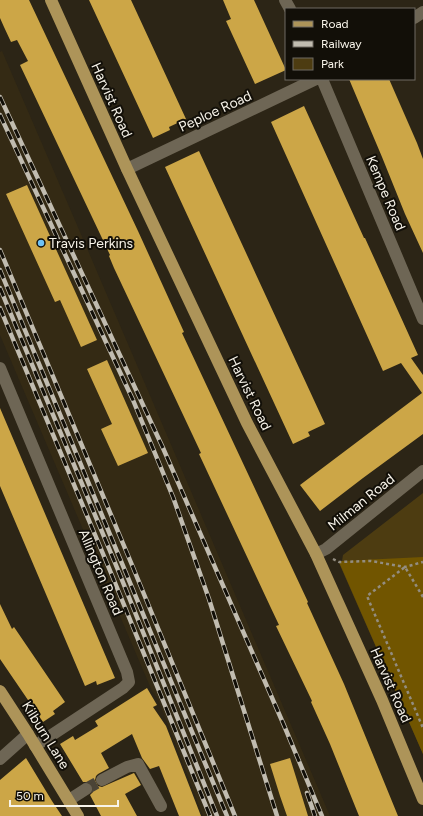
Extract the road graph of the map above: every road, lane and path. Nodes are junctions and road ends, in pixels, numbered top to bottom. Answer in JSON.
{"nodes":[{"id":1,"x":51,"y":0,"type":"edge"},
{"id":2,"x":314,"y":80,"type":"edge"},
{"id":3,"x":322,"y":80,"type":"edge"},
{"id":4,"x":127,"y":169,"type":"junction"},
{"id":5,"x":423,"y":319,"type":"edge"},
{"id":6,"x":0,"y":368,"type":"edge"},
{"id":7,"x":423,"y":471,"type":"edge"},
{"id":8,"x":316,"y":554,"type":"junction"},
{"id":9,"x":331,"y":558,"type":"dead end"},
{"id":10,"x":423,"y":562,"type":"edge"},
{"id":11,"x":405,"y":567,"type":"junction"},
{"id":12,"x":423,"y":597,"type":"edge"},
{"id":13,"x":0,"y":691,"type":"edge"},
{"id":14,"x":423,"y":728,"type":"edge"},
{"id":15,"x":28,"y":734,"type":"junction"},
{"id":16,"x":35,"y":746,"type":"junction"},
{"id":17,"x":0,"y":759,"type":"edge"},
{"id":18,"x":102,"y":780,"type":"tunnel mouth"},
{"id":19,"x":86,"y":789,"type":"tunnel mouth"},
{"id":20,"x":423,"y":799,"type":"edge"},
{"id":21,"x":68,"y":800,"type":"junction"},
{"id":22,"x":161,"y":806,"type":"dead end"},
{"id":23,"x":78,"y":816,"type":"edge"}],
"edges":[{"from":1,"to":4,"type":"main road","name":"Harvist Road"},
{"from":2,"to":4,"type":"street","name":"Peploe Road"},
{"from":3,"to":5,"type":"street","name":"Kempe Road"},
{"from":4,"to":8,"type":"main road","name":"Harvist Road"},
{"from":6,"to":16,"type":"street","name":"Allington Road"},
{"from":7,"to":8,"type":"street","name":"Milman Road"},
{"from":8,"to":20,"type":"main road","name":"Harvist Road"},
{"from":9,"to":11,"type":"path"},
{"from":10,"to":11,"type":"path"},
{"from":11,"to":12,"type":"path"},
{"from":11,"to":14,"type":"path"},
{"from":13,"to":15,"type":"main road","name":"Kilburn Lane"},
{"from":15,"to":16,"type":"main road","name":"Kilburn Lane"},
{"from":15,"to":17,"type":"street"},
{"from":16,"to":21,"type":"main road","name":"Kilburn Lane"},
{"from":18,"to":22,"type":"street"},
{"from":19,"to":21,"type":"street"},
{"from":21,"to":23,"type":"main road","name":"Kilburn Lane"}]}
